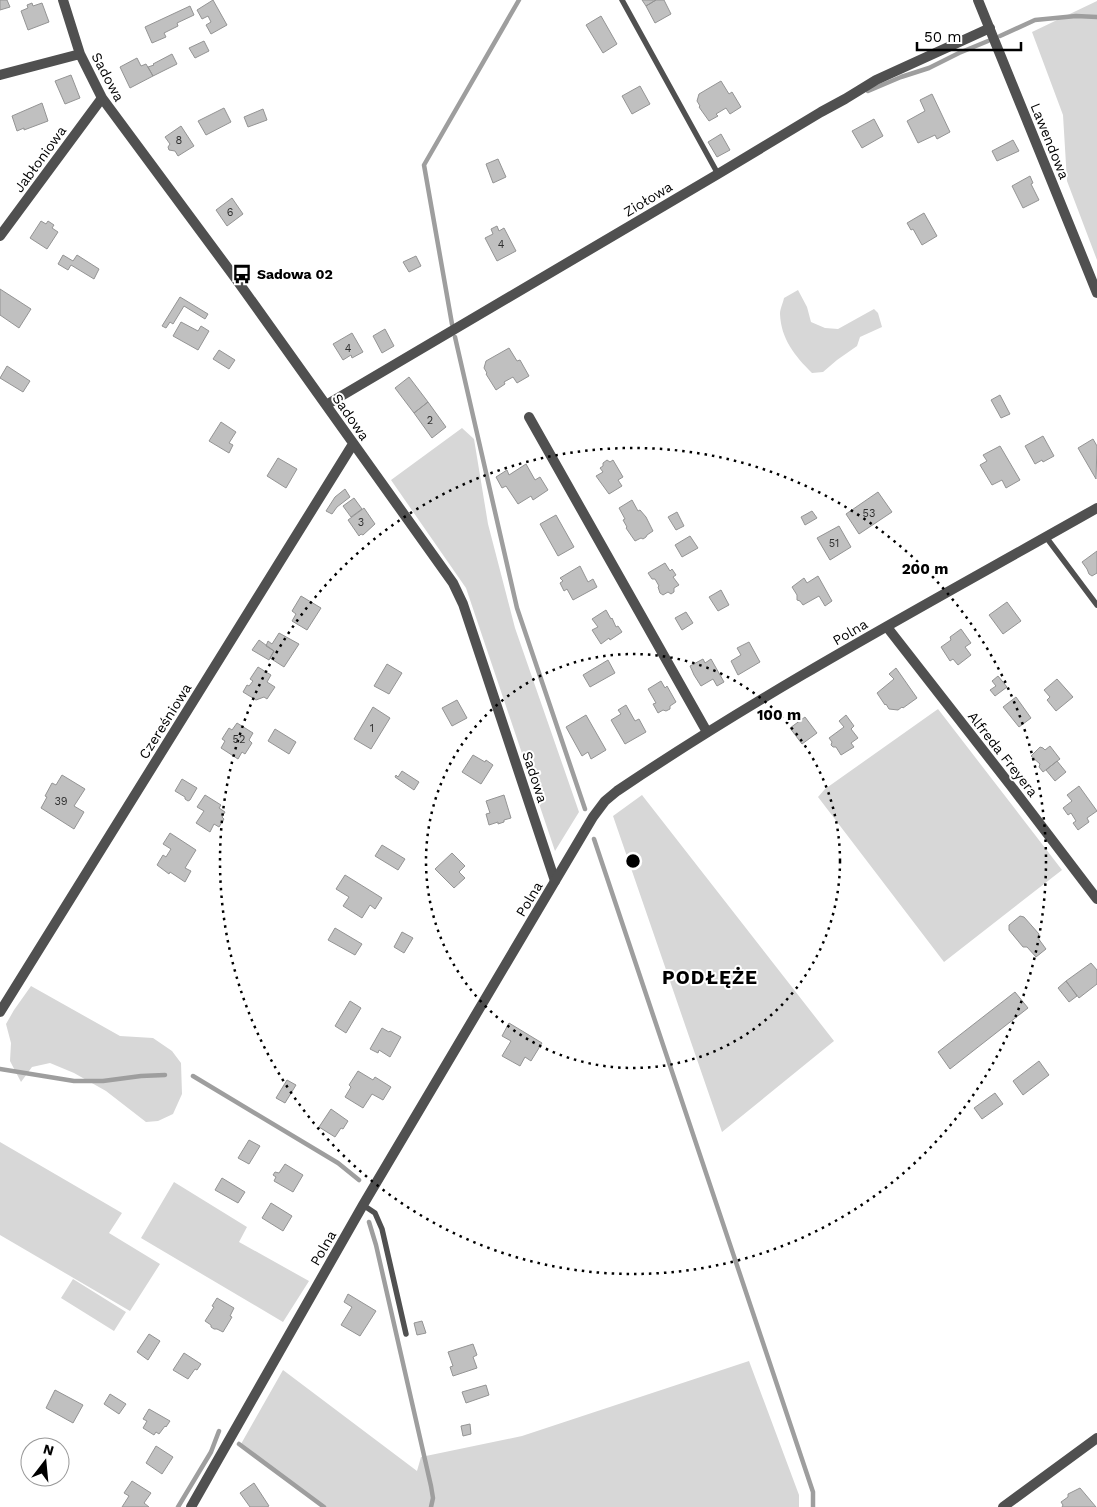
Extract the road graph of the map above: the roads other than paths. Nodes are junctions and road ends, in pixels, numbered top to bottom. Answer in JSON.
{"nodes":[{"id":1,"x":63,"y":0,"type":"edge"},
{"id":2,"x":622,"y":0,"type":"edge"},
{"id":3,"x":978,"y":0,"type":"edge"},
{"id":4,"x":990,"y":28,"type":"junction"},
{"id":5,"x":80,"y":54,"type":"junction"},
{"id":6,"x":0,"y":75,"type":"edge"},
{"id":7,"x":102,"y":98,"type":"junction"},
{"id":8,"x":718,"y":174,"type":"junction"},
{"id":9,"x":0,"y":236,"type":"edge"},
{"id":10,"x":1097,"y":293,"type":"edge"},
{"id":11,"x":326,"y":405,"type":"junction"},
{"id":12,"x":529,"y":417,"type":"dead end"},
{"id":13,"x":354,"y":444,"type":"junction"},
{"id":14,"x":1097,"y":508,"type":"edge"},
{"id":15,"x":1046,"y":537,"type":"junction"},
{"id":16,"x":1097,"y":605,"type":"edge"},
{"id":17,"x":887,"y":627,"type":"junction"},
{"id":18,"x":707,"y":732,"type":"junction"},
{"id":19,"x":555,"y":881,"type":"junction"},
{"id":20,"x":1097,"y":899,"type":"edge"},
{"id":21,"x":0,"y":1012,"type":"edge"},
{"id":22,"x":363,"y":1205,"type":"junction"},
{"id":23,"x":406,"y":1334,"type":"dead end"},
{"id":24,"x":1097,"y":1438,"type":"edge"},
{"id":25,"x":191,"y":1507,"type":"edge"},
{"id":26,"x":1003,"y":1507,"type":"edge"}],
"edges":[{"from":1,"to":5,"type":"street","name":"Sadowa"},
{"from":2,"to":8,"type":"lane"},
{"from":3,"to":4,"type":"street","name":"Lawendowa"},
{"from":4,"to":8,"type":"street","name":"Ziołowa"},
{"from":4,"to":10,"type":"street","name":"Lawendowa"},
{"from":5,"to":6,"type":"street"},
{"from":5,"to":7,"type":"street","name":"Sadowa"},
{"from":7,"to":9,"type":"street","name":"Jabłoniowa"},
{"from":7,"to":11,"type":"street","name":"Sadowa"},
{"from":8,"to":11,"type":"street","name":"Ziołowa"},
{"from":11,"to":13,"type":"street","name":"Sadowa"},
{"from":12,"to":18,"type":"street"},
{"from":13,"to":19,"type":"street","name":"Sadowa"},
{"from":13,"to":21,"type":"street","name":"Czereśniowa"},
{"from":14,"to":15,"type":"street","name":"Polna"},
{"from":15,"to":16,"type":"lane"},
{"from":15,"to":17,"type":"street","name":"Polna"},
{"from":17,"to":18,"type":"street","name":"Polna"},
{"from":17,"to":20,"type":"street","name":"Alfreda Freyera"},
{"from":18,"to":19,"type":"street","name":"Polna"},
{"from":19,"to":22,"type":"street","name":"Polna"},
{"from":22,"to":23,"type":"lane"},
{"from":22,"to":25,"type":"street","name":"Polna"},
{"from":24,"to":26,"type":"street"}]}
